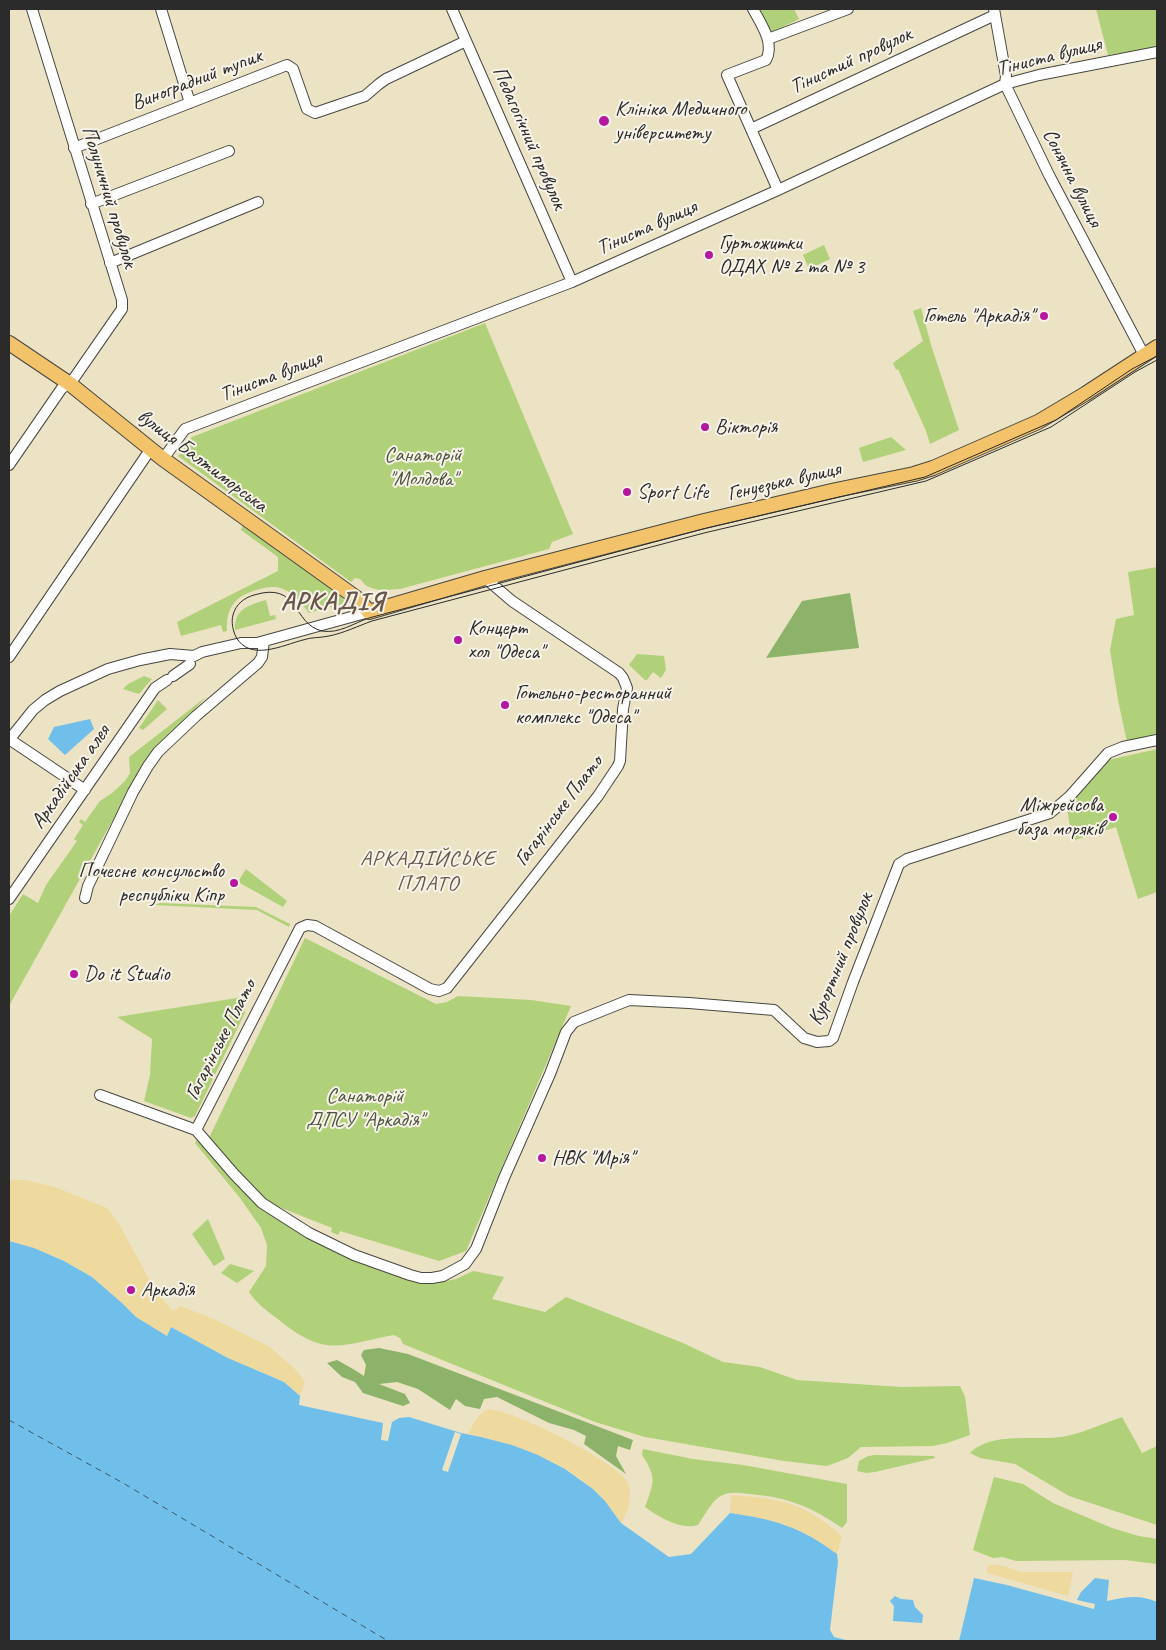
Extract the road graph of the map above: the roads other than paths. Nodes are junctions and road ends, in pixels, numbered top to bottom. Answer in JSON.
{"nodes":[{"id":1,"x":32,"y":9,"type":"edge"},
{"id":2,"x":161,"y":9,"type":"edge"},
{"id":3,"x":452,"y":9,"type":"edge"},
{"id":4,"x":753,"y":9,"type":"edge"},
{"id":5,"x":848,"y":9,"type":"edge"},
{"id":6,"x":995,"y":12,"type":"edge"},
{"id":7,"x":822,"y":13,"type":"edge"},
{"id":8,"x":768,"y":39,"type":"junction"},
{"id":9,"x":466,"y":41,"type":"junction"},
{"id":10,"x":1157,"y":52,"type":"edge"},
{"id":11,"x":1005,"y":84,"type":"junction"},
{"id":12,"x":190,"y":103,"type":"junction"},
{"id":13,"x":751,"y":129,"type":"junction"},
{"id":14,"x":74,"y":148,"type":"junction"},
{"id":15,"x":229,"y":152,"type":"dead end"},
{"id":16,"x":778,"y":190,"type":"junction"},
{"id":17,"x":258,"y":202,"type":"dead end"},
{"id":18,"x":91,"y":204,"type":"junction"},
{"id":19,"x":110,"y":263,"type":"junction"},
{"id":20,"x":572,"y":282,"type":"junction"},
{"id":21,"x":9,"y":343,"type":"edge"},
{"id":22,"x":1157,"y":347,"type":"edge"},
{"id":23,"x":1144,"y":355,"type":"junction"},
{"id":24,"x":70,"y":384,"type":"junction"},
{"id":25,"x":150,"y":450,"type":"junction"},
{"id":26,"x":163,"y":459,"type":"junction"},
{"id":27,"x":9,"y":465,"type":"edge"},
{"id":28,"x":484,"y":578,"type":"junction"},
{"id":29,"x":369,"y":612,"type":"junction"},
{"id":30,"x":260,"y":642,"type":"junction"},
{"id":31,"x":9,"y":657,"type":"edge"},
{"id":32,"x":192,"y":660,"type":"junction"},
{"id":33,"x":9,"y":739,"type":"edge"},
{"id":34,"x":1157,"y":740,"type":"edge"},
{"id":35,"x":85,"y":790,"type":"junction"},
{"id":36,"x":85,"y":898,"type":"dead end"},
{"id":37,"x":9,"y":899,"type":"edge"},
{"id":38,"x":100,"y":1095,"type":"dead end"},
{"id":39,"x":196,"y":1130,"type":"junction"},
{"id":40,"x":504,"y":1178,"type":"joint"}],
"edges":[{"from":1,"to":14,"type":"street","name":"Полуничний провулок"},
{"from":2,"to":12,"type":"street"},
{"from":3,"to":9,"type":"street","name":"Педагогічний провулок"},
{"from":4,"to":8,"type":"street"},
{"from":5,"to":7,"type":"street"},
{"from":6,"to":11,"type":"street","name":"Сонячна вулиця"},
{"from":6,"to":13,"type":"street","name":"Тінистий провулок"},
{"from":7,"to":8,"type":"street"},
{"from":8,"to":13,"type":"street"},
{"from":9,"to":12,"type":"street","name":"Виноградний тупик"},
{"from":9,"to":20,"type":"street","name":"Педагогічний провулок"},
{"from":10,"to":11,"type":"street","name":"Тіниста вулиця"},
{"from":11,"to":16,"type":"street","name":"Тіниста вулиця"},
{"from":11,"to":23,"type":"street","name":"Сонячна вулиця"},
{"from":12,"to":14,"type":"street","name":"Виноградний тупик"},
{"from":13,"to":16,"type":"street"},
{"from":14,"to":18,"type":"street","name":"Полуничний провулок"},
{"from":15,"to":18,"type":"street"},
{"from":16,"to":20,"type":"street","name":"Тіниста вулиця"},
{"from":17,"to":19,"type":"street"},
{"from":18,"to":19,"type":"street","name":"Полуничний провулок"},
{"from":19,"to":24,"type":"street","name":"Полуничний провулок"},
{"from":20,"to":26,"type":"street","name":"Тіниста вулиця"},
{"from":21,"to":24,"type":"main road","name":"вулиця Балтиморська"},
{"from":22,"to":23,"type":"main road","name":"Генуезька вулиця"},
{"from":23,"to":28,"type":"main road","name":"Генуезька вулиця"},
{"from":24,"to":25,"type":"main road","name":"вулиця Балтиморська"},
{"from":24,"to":27,"type":"street","name":"Полуничний провулок"},
{"from":25,"to":26,"type":"main road","name":"вулиця Балтиморська"},
{"from":25,"to":31,"type":"street"},
{"from":26,"to":29,"type":"main road","name":"вулиця Балтиморська"},
{"from":28,"to":29,"type":"main road","name":"Генуезька вулиця"},
{"from":28,"to":39,"type":"street","name":"Гагарінське Плато"},
{"from":29,"to":30,"type":"street","name":"Генуезька вулиця"},
{"from":30,"to":32,"type":"street","name":"Генуезька вулиця"},
{"from":30,"to":36,"type":"street"},
{"from":32,"to":33,"type":"street"},
{"from":32,"to":35,"type":"street","name":"Аркадійська алея"},
{"from":33,"to":35,"type":"street"},
{"from":34,"to":40,"type":"street","name":"Курортний провулок"},
{"from":35,"to":37,"type":"street","name":"Аркадійська алея"},
{"from":38,"to":39,"type":"street","name":"Гагарінське Плато"},
{"from":39,"to":40,"type":"street","name":"Гагарінське Плато"}]}
